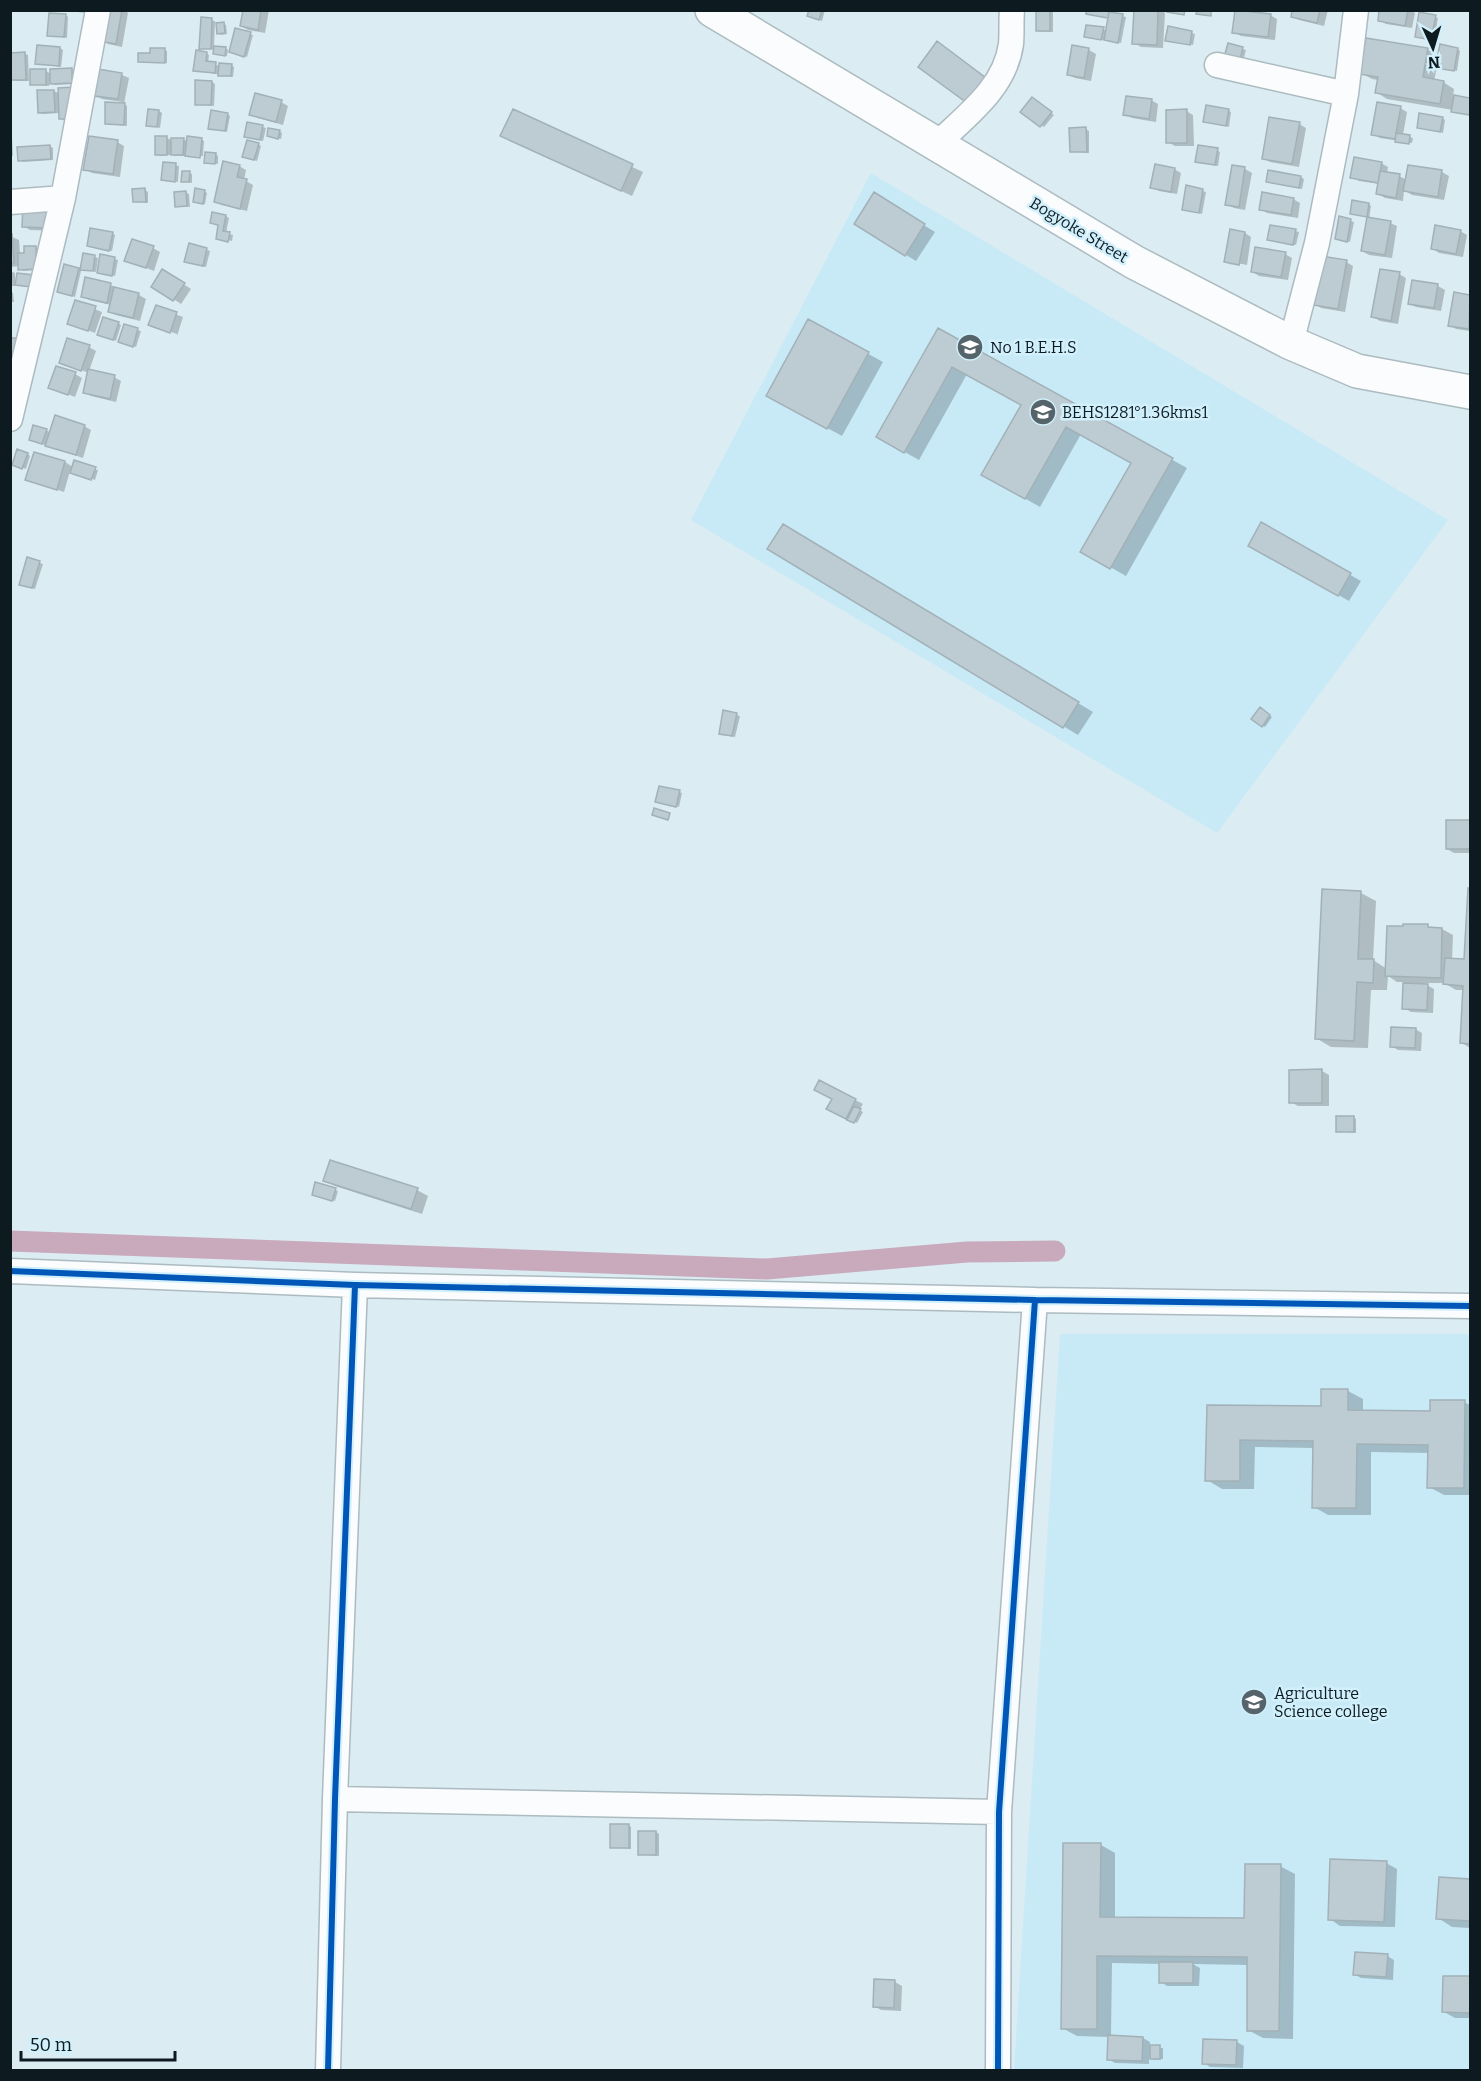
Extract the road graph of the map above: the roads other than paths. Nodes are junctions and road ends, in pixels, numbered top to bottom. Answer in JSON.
{"nodes":[{"id":1,"x":98,"y":10,"type":"edge"},
{"id":2,"x":712,"y":10,"type":"edge"},
{"id":3,"x":1012,"y":10,"type":"edge"},
{"id":4,"x":1356,"y":10,"type":"edge"},
{"id":5,"x":1216,"y":65,"type":"dead end"},
{"id":6,"x":1346,"y":94,"type":"junction"},
{"id":7,"x":937,"y":144,"type":"junction"},
{"id":8,"x":63,"y":198,"type":"junction"},
{"id":9,"x":10,"y":202,"type":"edge"},
{"id":10,"x":1291,"y":343,"type":"junction"},
{"id":11,"x":1470,"y":392,"type":"edge"},
{"id":12,"x":10,"y":419,"type":"edge"},
{"id":13,"x":10,"y":1272,"type":"edge"},
{"id":14,"x":355,"y":1285,"type":"junction"},
{"id":15,"x":1035,"y":1299,"type":"junction"},
{"id":16,"x":1470,"y":1306,"type":"edge"},
{"id":17,"x":335,"y":1799,"type":"junction"},
{"id":18,"x":999,"y":1812,"type":"junction"},
{"id":19,"x":328,"y":2070,"type":"edge"},
{"id":20,"x":998,"y":2070,"type":"edge"}],
"edges":[{"from":1,"to":8,"type":"street"},
{"from":2,"to":7,"type":"main road","name":"Bogyoke Street"},
{"from":3,"to":7,"type":"street"},
{"from":4,"to":6,"type":"street"},
{"from":5,"to":6,"type":"street"},
{"from":6,"to":10,"type":"street"},
{"from":7,"to":10,"type":"main road","name":"Bogyoke Street"},
{"from":8,"to":9,"type":"street"},
{"from":8,"to":12,"type":"street"},
{"from":10,"to":11,"type":"main road","name":"Bogyoke Street"},
{"from":13,"to":14,"type":"street"},
{"from":14,"to":15,"type":"street"},
{"from":14,"to":17,"type":"street"},
{"from":15,"to":16,"type":"street"},
{"from":15,"to":18,"type":"street"},
{"from":17,"to":18,"type":"street"},
{"from":17,"to":19,"type":"street"},
{"from":18,"to":20,"type":"street"}]}
